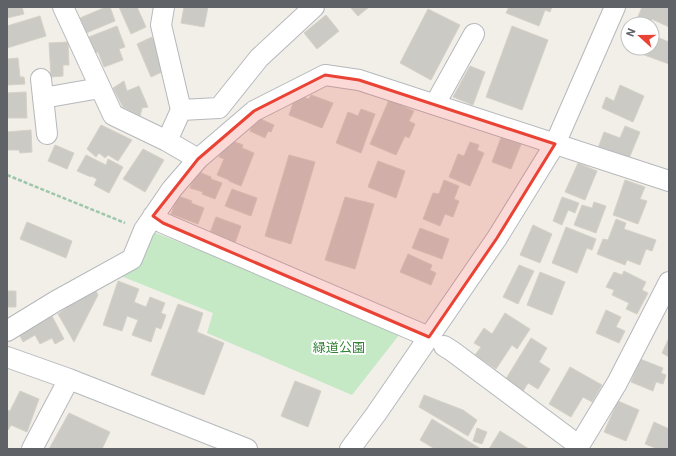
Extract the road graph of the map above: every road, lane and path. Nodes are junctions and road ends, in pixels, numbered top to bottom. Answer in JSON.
{"nodes":[{"id":1,"x":63,"y":7,"type":"edge"},
{"id":2,"x":164,"y":7,"type":"edge"},
{"id":3,"x":314,"y":7,"type":"edge"},
{"id":4,"x":615,"y":7,"type":"edge"},
{"id":5,"x":474,"y":34,"type":"dead end"},
{"id":6,"x":41,"y":78,"type":"dead end"},
{"id":7,"x":100,"y":88,"type":"junction"},
{"id":8,"x":43,"y":98,"type":"junction"},
{"id":9,"x":435,"y":104,"type":"junction"},
{"id":10,"x":182,"y":110,"type":"junction"},
{"id":11,"x":47,"y":134,"type":"dead end"},
{"id":12,"x":167,"y":141,"type":"junction"},
{"id":13,"x":555,"y":144,"type":"junction"},
{"id":14,"x":198,"y":159,"type":"junction"},
{"id":15,"x":7,"y":175,"type":"edge"},
{"id":16,"x":669,"y":181,"type":"edge"},
{"id":17,"x":153,"y":216,"type":"junction"},
{"id":18,"x":128,"y":224,"type":"dead end"},
{"id":19,"x":669,"y":282,"type":"edge"},
{"id":20,"x":7,"y":331,"type":"edge"},
{"id":21,"x":437,"y":341,"type":"junction"},
{"id":22,"x":7,"y":357,"type":"edge"},
{"id":23,"x":69,"y":379,"type":"junction"},
{"id":24,"x":575,"y":446,"type":"edge"},
{"id":25,"x":32,"y":449,"type":"edge"},
{"id":26,"x":247,"y":449,"type":"edge"},
{"id":27,"x":350,"y":449,"type":"edge"}],
"edges":[{"from":1,"to":7,"type":"street"},
{"from":2,"to":10,"type":"street"},
{"from":3,"to":10,"type":"street"},
{"from":4,"to":13,"type":"street"},
{"from":5,"to":9,"type":"street"},
{"from":6,"to":8,"type":"street"},
{"from":7,"to":8,"type":"street"},
{"from":7,"to":12,"type":"street"},
{"from":8,"to":11,"type":"street"},
{"from":9,"to":13,"type":"street"},
{"from":9,"to":14,"type":"street"},
{"from":10,"to":12,"type":"street"},
{"from":12,"to":14,"type":"street"},
{"from":13,"to":16,"type":"street"},
{"from":13,"to":21,"type":"street"},
{"from":14,"to":17,"type":"street"},
{"from":15,"to":18,"type":"path"},
{"from":17,"to":20,"type":"street"},
{"from":17,"to":21,"type":"street"},
{"from":19,"to":24,"type":"street"},
{"from":21,"to":24,"type":"street"},
{"from":21,"to":27,"type":"street"},
{"from":22,"to":23,"type":"street"},
{"from":23,"to":25,"type":"street"},
{"from":23,"to":26,"type":"street"}]}
